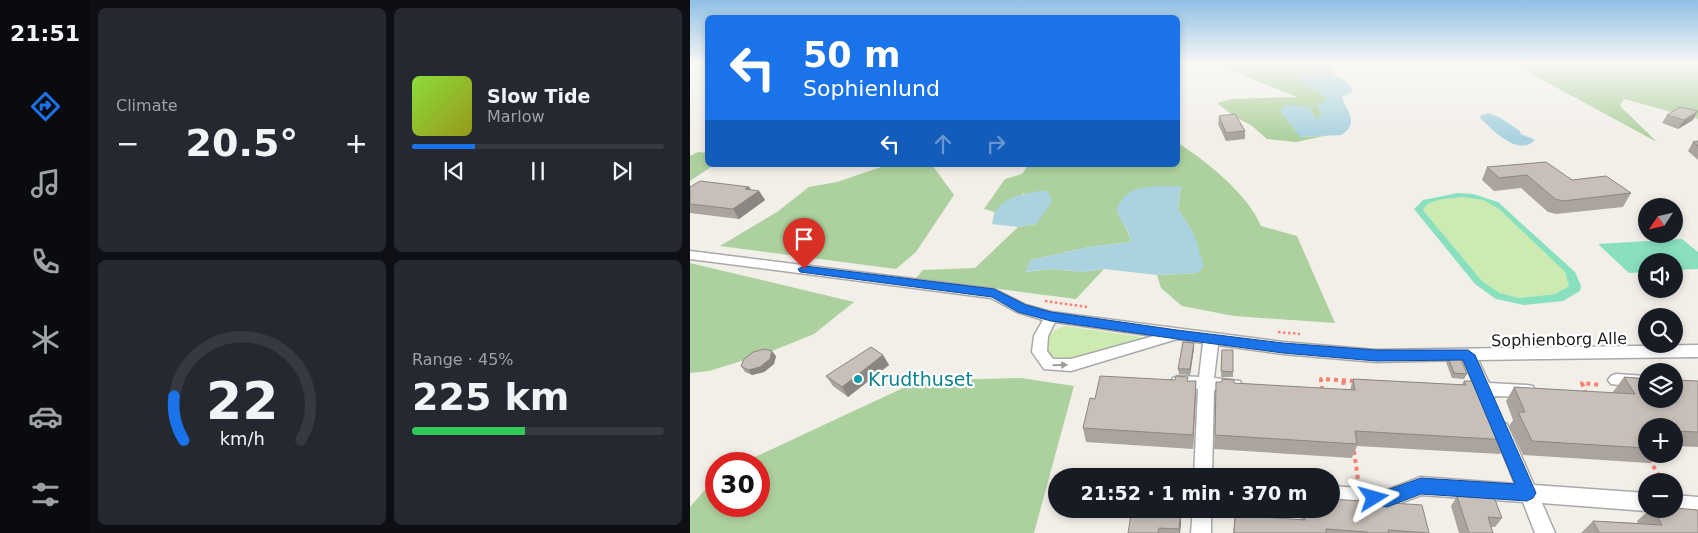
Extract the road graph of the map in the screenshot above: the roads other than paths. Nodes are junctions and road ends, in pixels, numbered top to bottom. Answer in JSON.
{"nodes":[{"id":1,"x":690,"y":255,"type":"edge"},
{"id":2,"x":1051,"y":317,"type":"junction"},
{"id":3,"x":1177,"y":334,"type":"junction"},
{"id":4,"x":1212,"y":339,"type":"junction"},
{"id":5,"x":1698,"y":351,"type":"edge"},
{"id":6,"x":1468,"y":355,"type":"junction"},
{"id":7,"x":1616,"y":380,"type":"road end"},
{"id":8,"x":1161,"y":381,"type":"edge"},
{"id":9,"x":1638,"y":381,"type":"edge"},
{"id":10,"x":1206,"y":383,"type":"junction"},
{"id":11,"x":1253,"y":386,"type":"edge"},
{"id":12,"x":1450,"y":387,"type":"edge"},
{"id":13,"x":1484,"y":389,"type":"junction"},
{"id":14,"x":1538,"y":391,"type":"edge"},
{"id":15,"x":1203,"y":468,"type":"edge"},
{"id":16,"x":1527,"y":493,"type":"junction"},
{"id":17,"x":1340,"y":496,"type":"edge"},
{"id":18,"x":1638,"y":501,"type":"edge"},
{"id":19,"x":1683,"y":505,"type":"edge"},
{"id":20,"x":1698,"y":506,"type":"edge"},
{"id":21,"x":1202,"y":518,"type":"edge"},
{"id":22,"x":1201,"y":533,"type":"edge"},
{"id":23,"x":1545,"y":533,"type":"edge"}],
"edges":[{"from":1,"to":2,"type":"street","name":"Sophienborg Alle"},
{"from":2,"to":3,"type":"street","name":"Sophienborg Alle"},
{"from":2,"to":3,"type":"street","name":"Sophienborg Alle","one_way":true},
{"from":3,"to":4,"type":"street","name":"Sophienborg Alle"},
{"from":4,"to":6,"type":"street","name":"Sophienborg Alle"},
{"from":4,"to":10,"type":"street"},
{"from":5,"to":6,"type":"street","name":"Sophienborg Alle"},
{"from":6,"to":13,"type":"street"},
{"from":7,"to":9,"type":"street"},
{"from":8,"to":10,"type":"street"},
{"from":10,"to":11,"type":"street"},
{"from":10,"to":15,"type":"street"},
{"from":12,"to":13,"type":"street"},
{"from":13,"to":14,"type":"street"},
{"from":13,"to":16,"type":"street"},
{"from":16,"to":17,"type":"street"},
{"from":16,"to":18,"type":"street"},
{"from":16,"to":23,"type":"street"},
{"from":19,"to":20,"type":"street"},
{"from":21,"to":22,"type":"street"}]}
